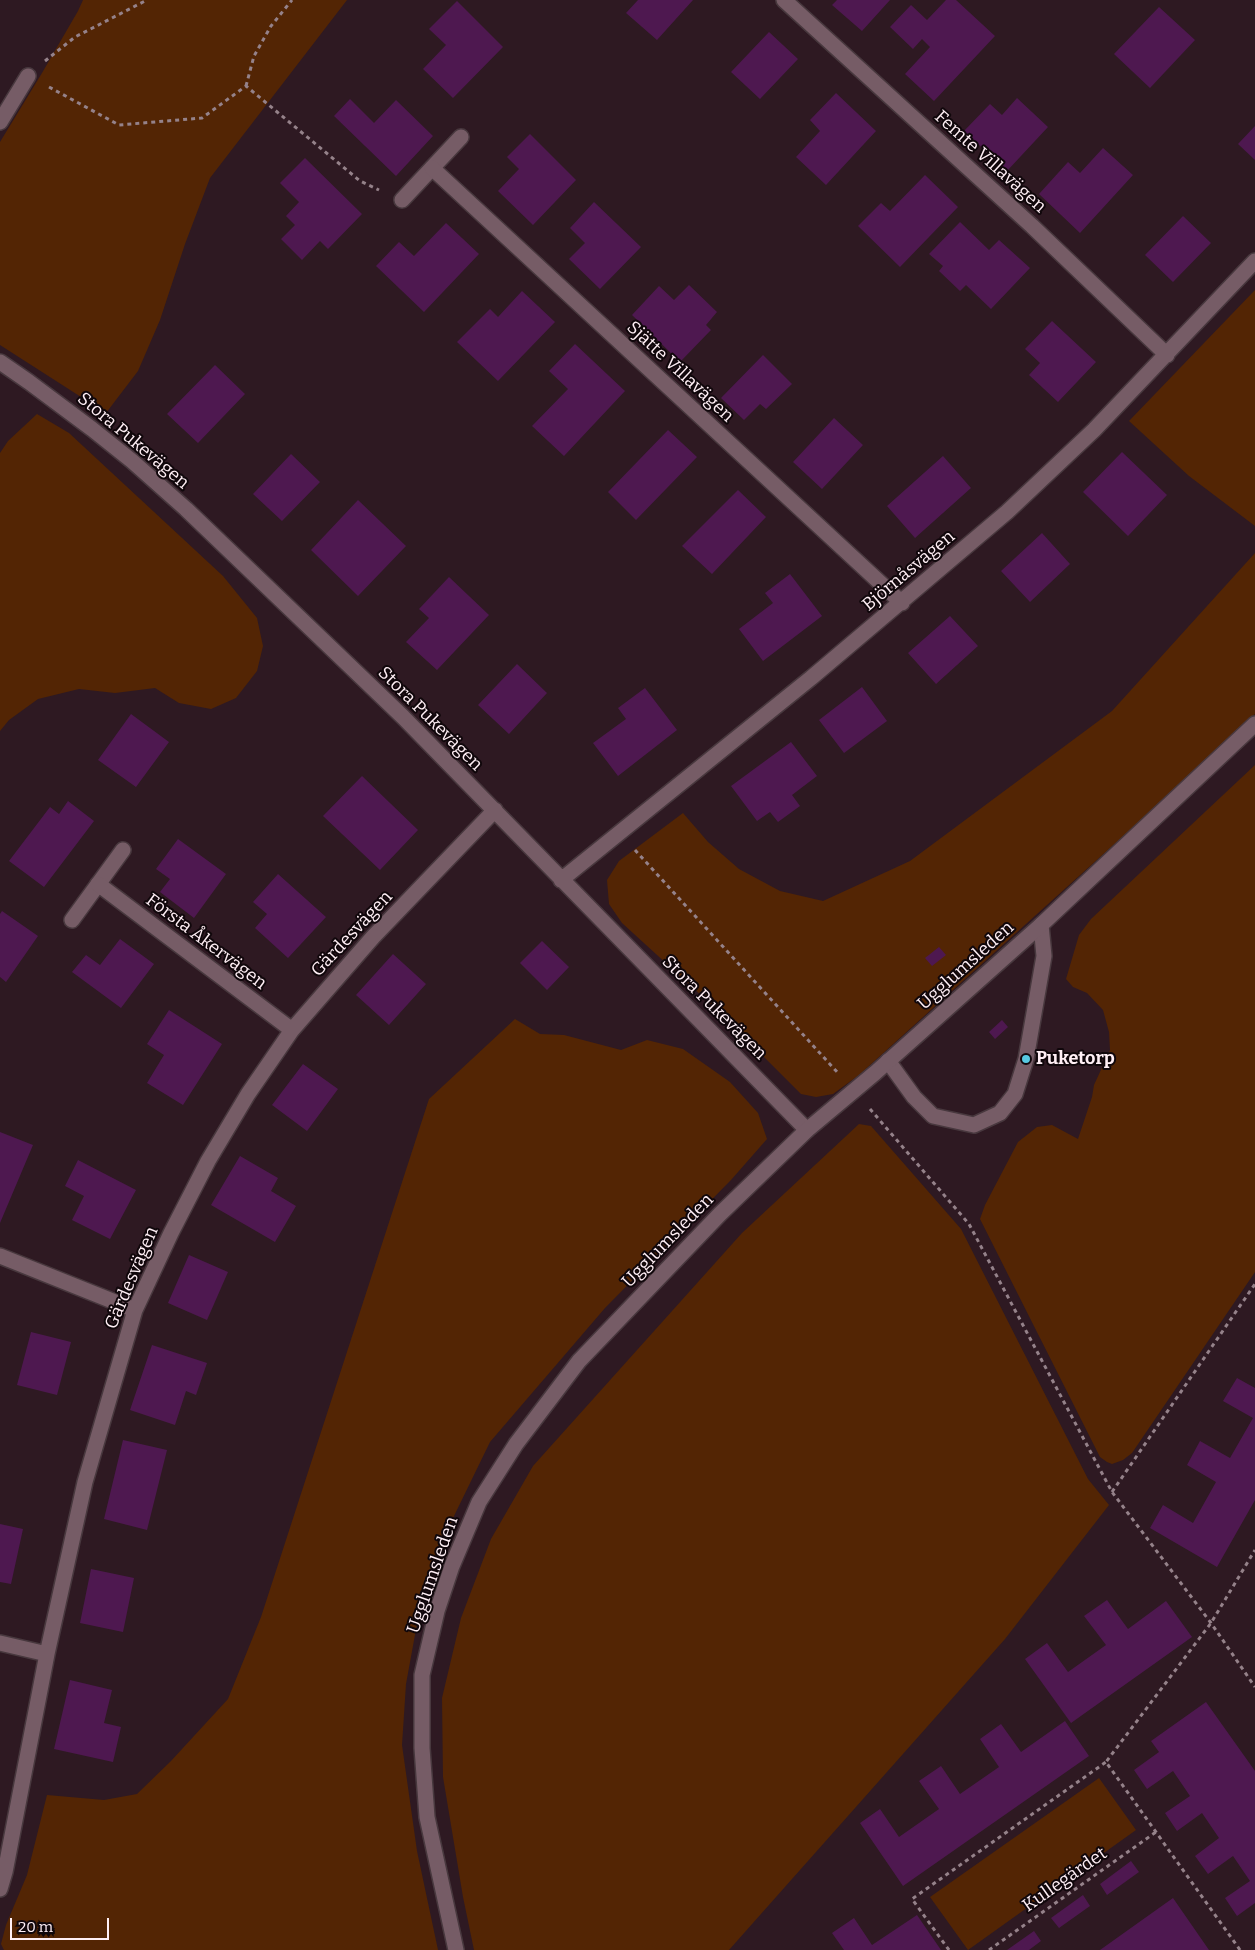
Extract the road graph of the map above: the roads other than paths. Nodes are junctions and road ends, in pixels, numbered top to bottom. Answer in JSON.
{"nodes":[{"id":1,"x":784,"y":0,"type":"edge"},
{"id":2,"x":28,"y":76,"type":"road end"},
{"id":3,"x":0,"y":122,"type":"edge"},
{"id":4,"x":461,"y":138,"type":"dead end"},
{"id":5,"x":432,"y":168,"type":"junction"},
{"id":6,"x":402,"y":200,"type":"road end"},
{"id":7,"x":1255,"y":261,"type":"edge"},
{"id":8,"x":1167,"y":355,"type":"junction"},
{"id":9,"x":0,"y":362,"type":"edge"},
{"id":10,"x":902,"y":603,"type":"junction"},
{"id":11,"x":1255,"y":724,"type":"edge"},
{"id":12,"x":494,"y":810,"type":"junction"},
{"id":13,"x":123,"y":850,"type":"dead end"},
{"id":14,"x":561,"y":880,"type":"junction"},
{"id":15,"x":98,"y":884,"type":"junction"},
{"id":16,"x":72,"y":920,"type":"dead end"},
{"id":17,"x":1041,"y":925,"type":"junction"},
{"id":18,"x":292,"y":1030,"type":"junction"},
{"id":19,"x":888,"y":1061,"type":"junction"},
{"id":20,"x":807,"y":1130,"type":"junction"},
{"id":21,"x":0,"y":1256,"type":"edge"},
{"id":22,"x":135,"y":1310,"type":"junction"},
{"id":23,"x":0,"y":1643,"type":"edge"},
{"id":24,"x":47,"y":1654,"type":"junction"},
{"id":25,"x":0,"y":1889,"type":"edge"},
{"id":26,"x":456,"y":1950,"type":"edge"}],
"edges":[{"from":1,"to":8,"type":"street","name":"Femte Villavägen"},
{"from":2,"to":3,"type":"street"},
{"from":4,"to":5,"type":"street"},
{"from":5,"to":6,"type":"street"},
{"from":5,"to":10,"type":"street","name":"Sjätte Villavägen"},
{"from":7,"to":8,"type":"street","name":"Björnåsvägen"},
{"from":8,"to":10,"type":"street","name":"Björnåsvägen"},
{"from":9,"to":12,"type":"street","name":"Stora Pukevägen"},
{"from":10,"to":14,"type":"street","name":"Björnåsvägen"},
{"from":11,"to":17,"type":"street","name":"Ugglumsleden"},
{"from":12,"to":14,"type":"street","name":"Stora Pukevägen"},
{"from":12,"to":18,"type":"street","name":"Gärdesvägen"},
{"from":13,"to":15,"type":"street"},
{"from":14,"to":20,"type":"street","name":"Stora Pukevägen"},
{"from":15,"to":16,"type":"street"},
{"from":15,"to":18,"type":"street","name":"Första Åkervägen"},
{"from":17,"to":19,"type":"street","name":"Ugglumsleden"},
{"from":17,"to":19,"type":"street"},
{"from":18,"to":22,"type":"street","name":"Gärdesvägen"},
{"from":19,"to":20,"type":"street","name":"Ugglumsleden"},
{"from":20,"to":26,"type":"street","name":"Ugglumsleden"},
{"from":21,"to":22,"type":"street"},
{"from":22,"to":24,"type":"street","name":"Gärdesvägen"},
{"from":23,"to":24,"type":"street"},
{"from":24,"to":25,"type":"street","name":"Gärdesvägen"}]}
